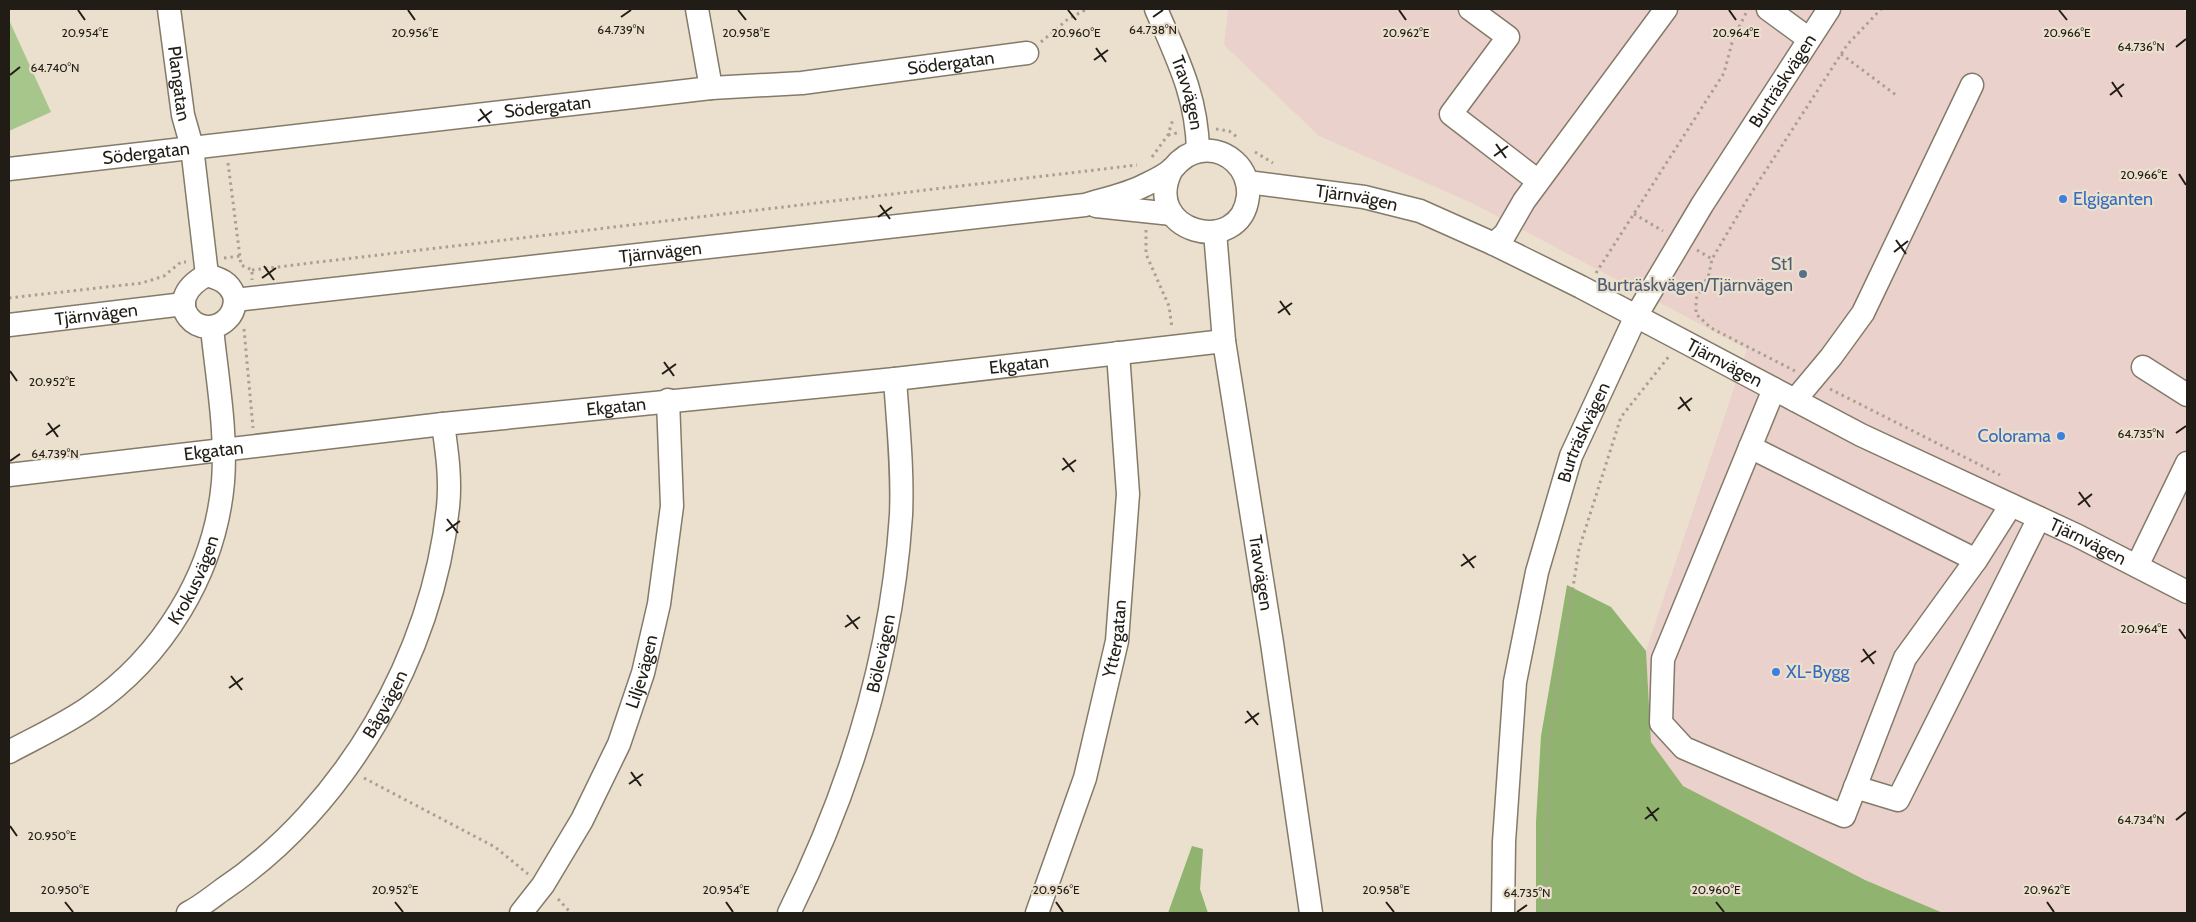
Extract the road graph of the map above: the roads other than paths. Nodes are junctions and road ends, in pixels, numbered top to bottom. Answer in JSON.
{"nodes":[{"id":1,"x":169,"y":9,"type":"edge"},
{"id":2,"x":697,"y":9,"type":"edge"},
{"id":3,"x":1156,"y":9,"type":"edge"},
{"id":4,"x":1470,"y":9,"type":"edge"},
{"id":5,"x":1666,"y":9,"type":"edge"},
{"id":6,"x":1768,"y":9,"type":"edge"},
{"id":7,"x":1829,"y":9,"type":"edge"},
{"id":8,"x":1809,"y":39,"type":"junction"},
{"id":9,"x":1027,"y":53,"type":"road end"},
{"id":10,"x":1972,"y":85,"type":"dead end"},
{"id":11,"x":711,"y":88,"type":"junction"},
{"id":12,"x":192,"y":147,"type":"junction"},
{"id":13,"x":1198,"y":151,"type":"junction"},
{"id":14,"x":9,"y":168,"type":"edge"},
{"id":15,"x":1172,"y":169,"type":"junction"},
{"id":16,"x":1538,"y":181,"type":"junction"},
{"id":17,"x":1247,"y":182,"type":"junction"},
{"id":18,"x":1085,"y":205,"type":"junction"},
{"id":19,"x":1172,"y":214,"type":"junction"},
{"id":20,"x":1215,"y":232,"type":"junction"},
{"id":21,"x":1494,"y":244,"type":"junction"},
{"id":22,"x":206,"y":267,"type":"junction"},
{"id":23,"x":235,"y":300,"type":"junction"},
{"id":24,"x":184,"y":304,"type":"junction"},
{"id":25,"x":1636,"y":316,"type":"junction"},
{"id":26,"x":9,"y":325,"type":"edge"},
{"id":27,"x":212,"y":328,"type":"junction"},
{"id":28,"x":1224,"y":341,"type":"junction"},
{"id":29,"x":1118,"y":353,"type":"junction"},
{"id":30,"x":2143,"y":367,"type":"dead end"},
{"id":31,"x":895,"y":379,"type":"junction"},
{"id":32,"x":1774,"y":389,"type":"junction"},
{"id":33,"x":2187,"y":395,"type":"edge"},
{"id":34,"x":668,"y":400,"type":"junction"},
{"id":35,"x":1795,"y":400,"type":"junction"},
{"id":36,"x":443,"y":424,"type":"junction"},
{"id":37,"x":1750,"y":447,"type":"junction"},
{"id":38,"x":223,"y":450,"type":"junction"},
{"id":39,"x":2187,"y":463,"type":"edge"},
{"id":40,"x":9,"y":475,"type":"edge"},
{"id":41,"x":2011,"y":505,"type":"junction"},
{"id":42,"x":2039,"y":518,"type":"junction"},
{"id":43,"x":1976,"y":560,"type":"junction"},
{"id":44,"x":2137,"y":566,"type":"junction"},
{"id":45,"x":2187,"y":592,"type":"edge"},
{"id":46,"x":9,"y":752,"type":"edge"},
{"id":47,"x":1855,"y":787,"type":"junction"},
{"id":48,"x":188,"y":913,"type":"edge"},
{"id":49,"x":520,"y":913,"type":"edge"},
{"id":50,"x":789,"y":913,"type":"edge"},
{"id":51,"x":1037,"y":913,"type":"edge"},
{"id":52,"x":1310,"y":913,"type":"edge"},
{"id":53,"x":1503,"y":913,"type":"edge"}],
"edges":[{"from":1,"to":12,"type":"street","name":"Plangatan"},
{"from":2,"to":11,"type":"street"},
{"from":3,"to":13,"type":"street","name":"Travvägen"},
{"from":4,"to":16,"type":"street"},
{"from":5,"to":16,"type":"street"},
{"from":6,"to":8,"type":"street"},
{"from":7,"to":8,"type":"street","name":"Burträskvägen"},
{"from":8,"to":25,"type":"street","name":"Burträskvägen"},
{"from":9,"to":11,"type":"street","name":"Södergatan"},
{"from":10,"to":35,"type":"street"},
{"from":11,"to":12,"type":"street","name":"Södergatan"},
{"from":12,"to":14,"type":"street","name":"Södergatan"},
{"from":12,"to":22,"type":"street","name":"Plangatan"},
{"from":13,"to":15,"type":"street"},
{"from":13,"to":17,"type":"street"},
{"from":15,"to":18,"type":"street","name":"Tjärnvägen"},
{"from":15,"to":19,"type":"street"},
{"from":16,"to":21,"type":"street"},
{"from":17,"to":20,"type":"street"},
{"from":17,"to":21,"type":"street","name":"Tjärnvägen"},
{"from":18,"to":19,"type":"street","name":"Tjärnvägen"},
{"from":18,"to":23,"type":"street","name":"Tjärnvägen"},
{"from":19,"to":20,"type":"street"},
{"from":20,"to":28,"type":"street","name":"Travvägen"},
{"from":21,"to":25,"type":"street","name":"Tjärnvägen"},
{"from":22,"to":23,"type":"street"},
{"from":22,"to":24,"type":"street"},
{"from":23,"to":27,"type":"street"},
{"from":24,"to":26,"type":"street","name":"Tjärnvägen"},
{"from":24,"to":27,"type":"street"},
{"from":25,"to":32,"type":"street","name":"Tjärnvägen"},
{"from":25,"to":53,"type":"street","name":"Burträskvägen"},
{"from":27,"to":38,"type":"street","name":"Krokusvägen"},
{"from":28,"to":29,"type":"street","name":"Ekgatan"},
{"from":28,"to":52,"type":"street","name":"Travvägen"},
{"from":29,"to":31,"type":"street","name":"Ekgatan"},
{"from":29,"to":51,"type":"street","name":"Yttergatan"},
{"from":30,"to":33,"type":"street"},
{"from":31,"to":34,"type":"street","name":"Ekgatan"},
{"from":31,"to":50,"type":"street","name":"Bölevägen"},
{"from":32,"to":35,"type":"street","name":"Tjärnvägen"},
{"from":32,"to":37,"type":"street"},
{"from":34,"to":36,"type":"street","name":"Ekgatan"},
{"from":34,"to":49,"type":"street","name":"Liljevägen"},
{"from":35,"to":41,"type":"street","name":"Tjärnvägen"},
{"from":36,"to":38,"type":"street","name":"Ekgatan"},
{"from":36,"to":48,"type":"street","name":"Bågvägen"},
{"from":37,"to":43,"type":"street"},
{"from":37,"to":47,"type":"street"},
{"from":38,"to":40,"type":"street","name":"Ekgatan"},
{"from":38,"to":46,"type":"street","name":"Krokusvägen"},
{"from":39,"to":44,"type":"street"},
{"from":41,"to":42,"type":"street","name":"Tjärnvägen"},
{"from":41,"to":43,"type":"street"},
{"from":42,"to":44,"type":"street","name":"Tjärnvägen"},
{"from":42,"to":47,"type":"street"},
{"from":43,"to":47,"type":"street"},
{"from":44,"to":45,"type":"street","name":"Tjärnvägen"}]}
